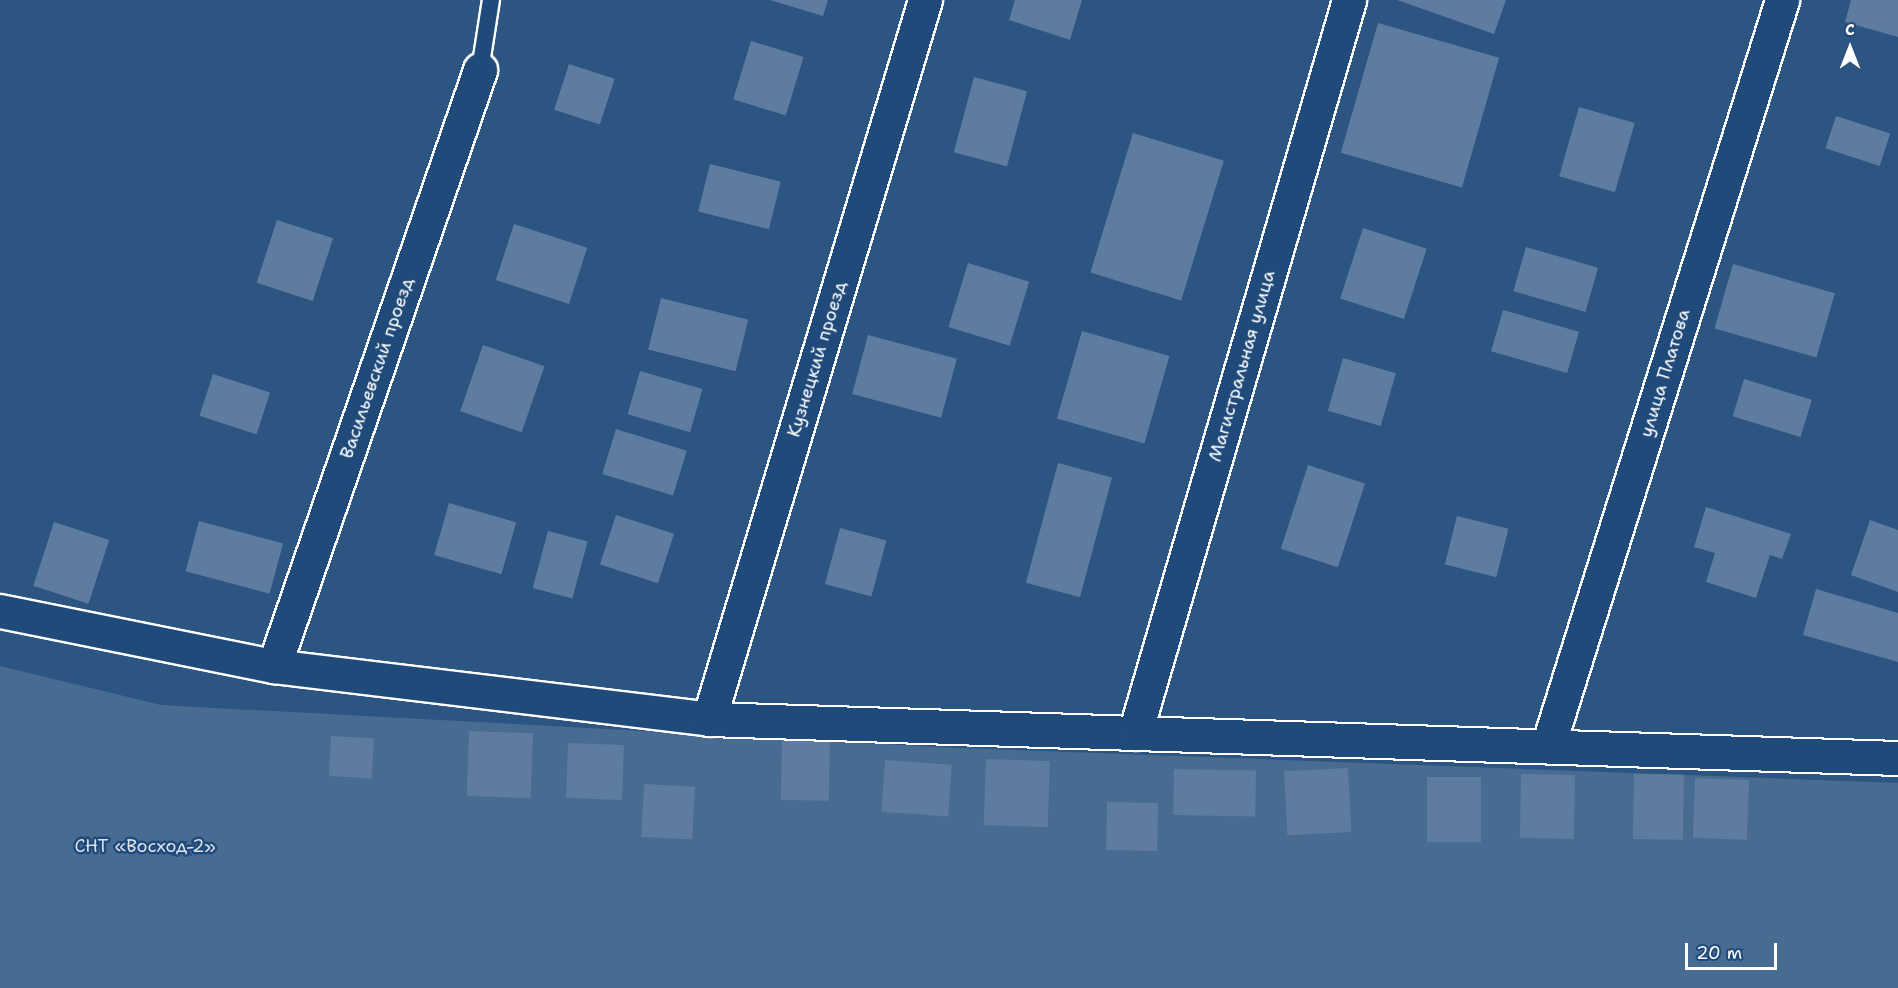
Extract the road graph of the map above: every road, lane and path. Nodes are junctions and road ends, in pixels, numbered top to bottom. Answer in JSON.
{"nodes":[{"id":1,"x":491,"y":0,"type":"edge"},
{"id":2,"x":925,"y":0,"type":"edge"},
{"id":3,"x":1348,"y":0,"type":"edge"},
{"id":4,"x":1782,"y":0,"type":"edge"},
{"id":5,"x":480,"y":70,"type":"joint"},
{"id":6,"x":0,"y":611,"type":"edge"},
{"id":7,"x":274,"y":666,"type":"junction"},
{"id":8,"x":709,"y":718,"type":"junction"},
{"id":9,"x":1135,"y":733,"type":"junction"},
{"id":10,"x":1548,"y":746,"type":"junction"},
{"id":11,"x":1898,"y":758,"type":"edge"}],
"edges":[{"from":1,"to":5,"type":"lane"},
{"from":2,"to":8,"type":"street","name":"Кузнецкий проезд"},
{"from":3,"to":9,"type":"street","name":"Магистральная улица"},
{"from":4,"to":10,"type":"street","name":"улица Платова"},
{"from":5,"to":7,"type":"street","name":"Васильевский проезд"},
{"from":6,"to":7,"type":"street"},
{"from":7,"to":8,"type":"street"},
{"from":8,"to":9,"type":"street"},
{"from":9,"to":10,"type":"street"},
{"from":10,"to":11,"type":"street"}]}
